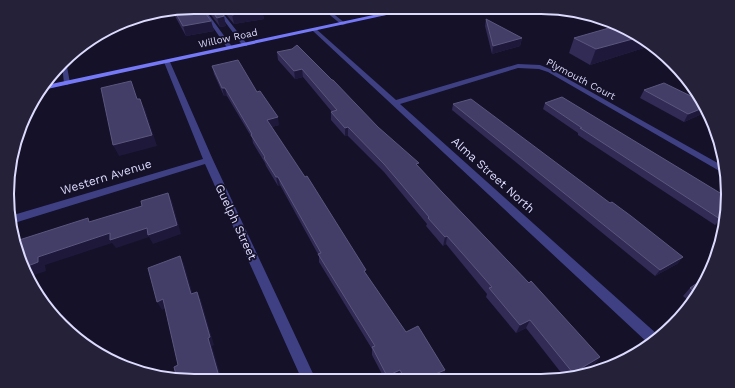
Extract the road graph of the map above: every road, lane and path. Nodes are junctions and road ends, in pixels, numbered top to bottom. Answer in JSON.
{"nodes":[{"id":1,"x":206,"y":14,"type":"edge"},
{"id":2,"x":221,"y":14,"type":"edge"},
{"id":3,"x":331,"y":14,"type":"edge"},
{"id":4,"x":388,"y":14,"type":"edge"},
{"id":5,"x":384,"y":15,"type":"joint"},
{"id":6,"x":344,"y":24,"type":"junction"},
{"id":7,"x":315,"y":30,"type":"junction"},
{"id":8,"x":245,"y":45,"type":"junction"},
{"id":9,"x":230,"y":48,"type":"junction"},
{"id":10,"x":167,"y":62,"type":"junction"},
{"id":11,"x":65,"y":69,"type":"edge"},
{"id":12,"x":67,"y":83,"type":"junction"},
{"id":13,"x":49,"y":87,"type":"edge"},
{"id":14,"x":394,"y":103,"type":"junction"},
{"id":15,"x":208,"y":160,"type":"junction"},
{"id":16,"x":719,"y":168,"type":"edge"},
{"id":17,"x":16,"y":218,"type":"edge"},
{"id":18,"x":651,"y":337,"type":"edge"},
{"id":19,"x":306,"y":374,"type":"edge"}],
"edges":[{"from":1,"to":9,"type":"lane"},
{"from":2,"to":8,"type":"lane"},
{"from":3,"to":6,"type":"lane"},
{"from":4,"to":5,"type":"main road","name":"Willow Road"},
{"from":5,"to":6,"type":"main road","name":"Willow Road"},
{"from":6,"to":7,"type":"main road","name":"Willow Road"},
{"from":7,"to":8,"type":"main road","name":"Willow Road"},
{"from":7,"to":14,"type":"street","name":"Alma Street North"},
{"from":8,"to":9,"type":"main road","name":"Willow Road"},
{"from":9,"to":10,"type":"main road","name":"Willow Road"},
{"from":10,"to":12,"type":"main road","name":"Willow Road"},
{"from":10,"to":15,"type":"street","name":"Guelph Street"},
{"from":11,"to":12,"type":"lane"},
{"from":12,"to":13,"type":"main road","name":"Willow Road"},
{"from":14,"to":16,"type":"street","name":"Plymouth Court"},
{"from":14,"to":18,"type":"street","name":"Alma Street North"},
{"from":15,"to":17,"type":"street","name":"Western Avenue"},
{"from":15,"to":19,"type":"street","name":"Guelph Street"}]}
